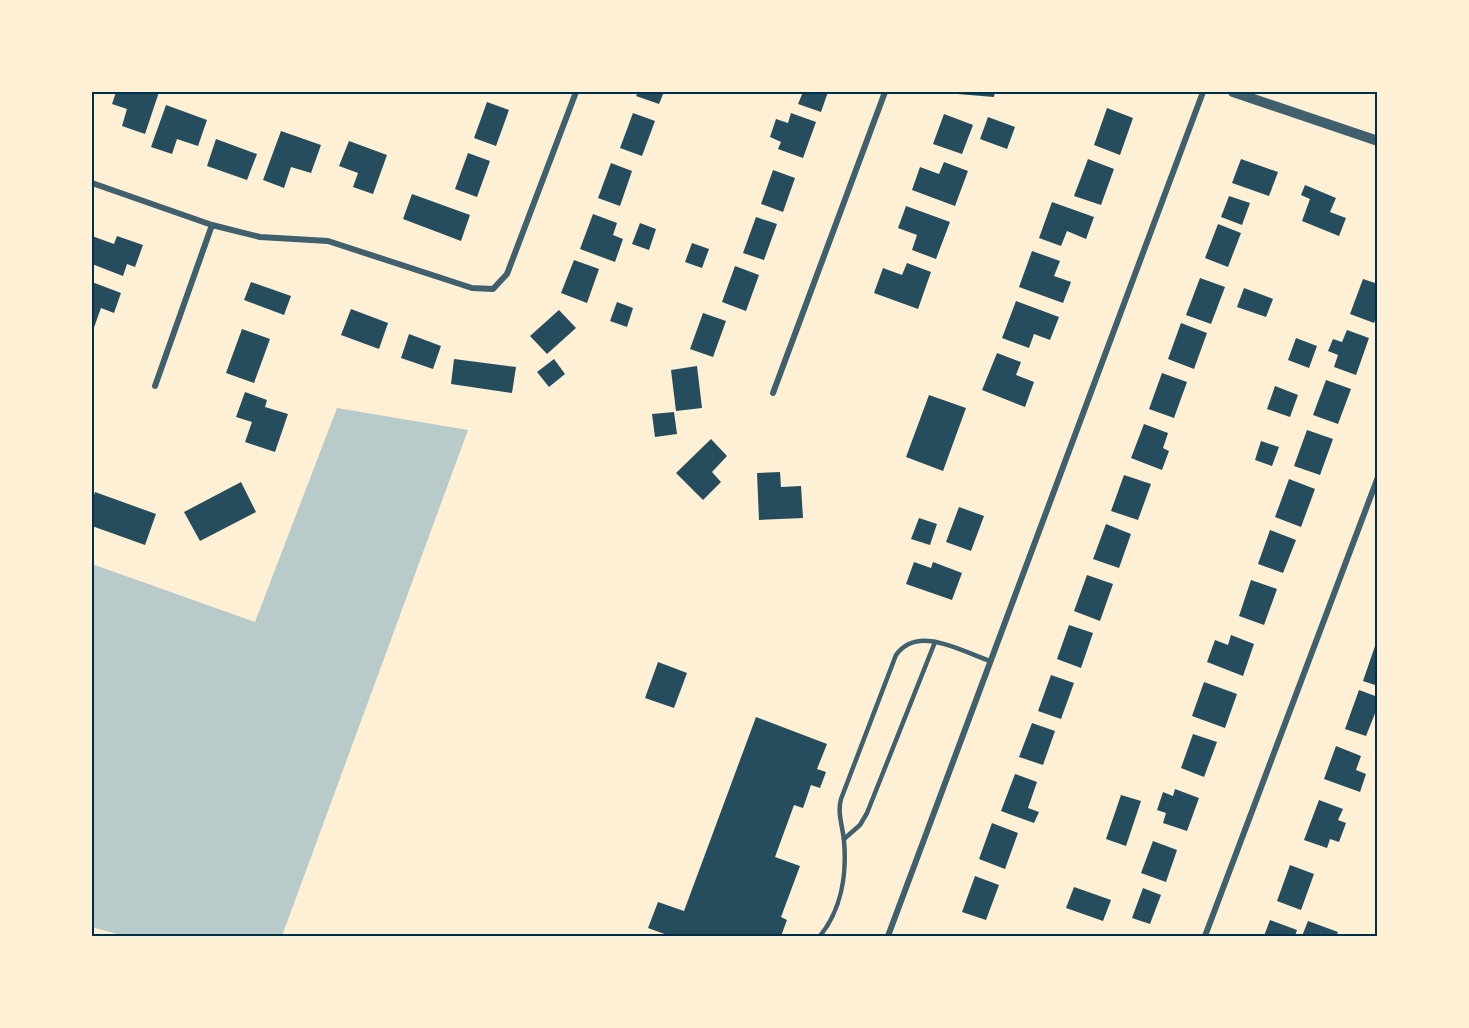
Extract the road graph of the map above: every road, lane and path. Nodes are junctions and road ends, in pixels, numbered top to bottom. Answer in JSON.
{"nodes":[{"id":1,"x":576,"y":92,"type":"edge"},
{"id":2,"x":885,"y":92,"type":"edge"},
{"id":3,"x":1203,"y":92,"type":"edge"},
{"id":4,"x":1233,"y":92,"type":"edge"},
{"id":5,"x":1377,"y":141,"type":"edge"},
{"id":6,"x":92,"y":183,"type":"edge"},
{"id":7,"x":212,"y":225,"type":"junction"},
{"id":8,"x":155,"y":386,"type":"dead end"},
{"id":9,"x":774,"y":393,"type":"dead end"},
{"id":10,"x":1377,"y":481,"type":"edge"},
{"id":11,"x":935,"y":642,"type":"junction"},
{"id":12,"x":990,"y":661,"type":"junction"},
{"id":13,"x":844,"y":840,"type":"junction"},
{"id":14,"x":820,"y":936,"type":"edge"},
{"id":15,"x":888,"y":936,"type":"edge"},
{"id":16,"x":1205,"y":936,"type":"edge"}],
"edges":[{"from":1,"to":7,"type":"street"},
{"from":2,"to":9,"type":"street"},
{"from":3,"to":12,"type":"street"},
{"from":4,"to":5,"type":"street"},
{"from":6,"to":7,"type":"street"},
{"from":7,"to":8,"type":"street"},
{"from":10,"to":16,"type":"street"},
{"from":11,"to":12,"type":"lane"},
{"from":11,"to":13,"type":"lane"},
{"from":11,"to":13,"type":"lane"},
{"from":12,"to":15,"type":"street"},
{"from":13,"to":14,"type":"lane"}]}
